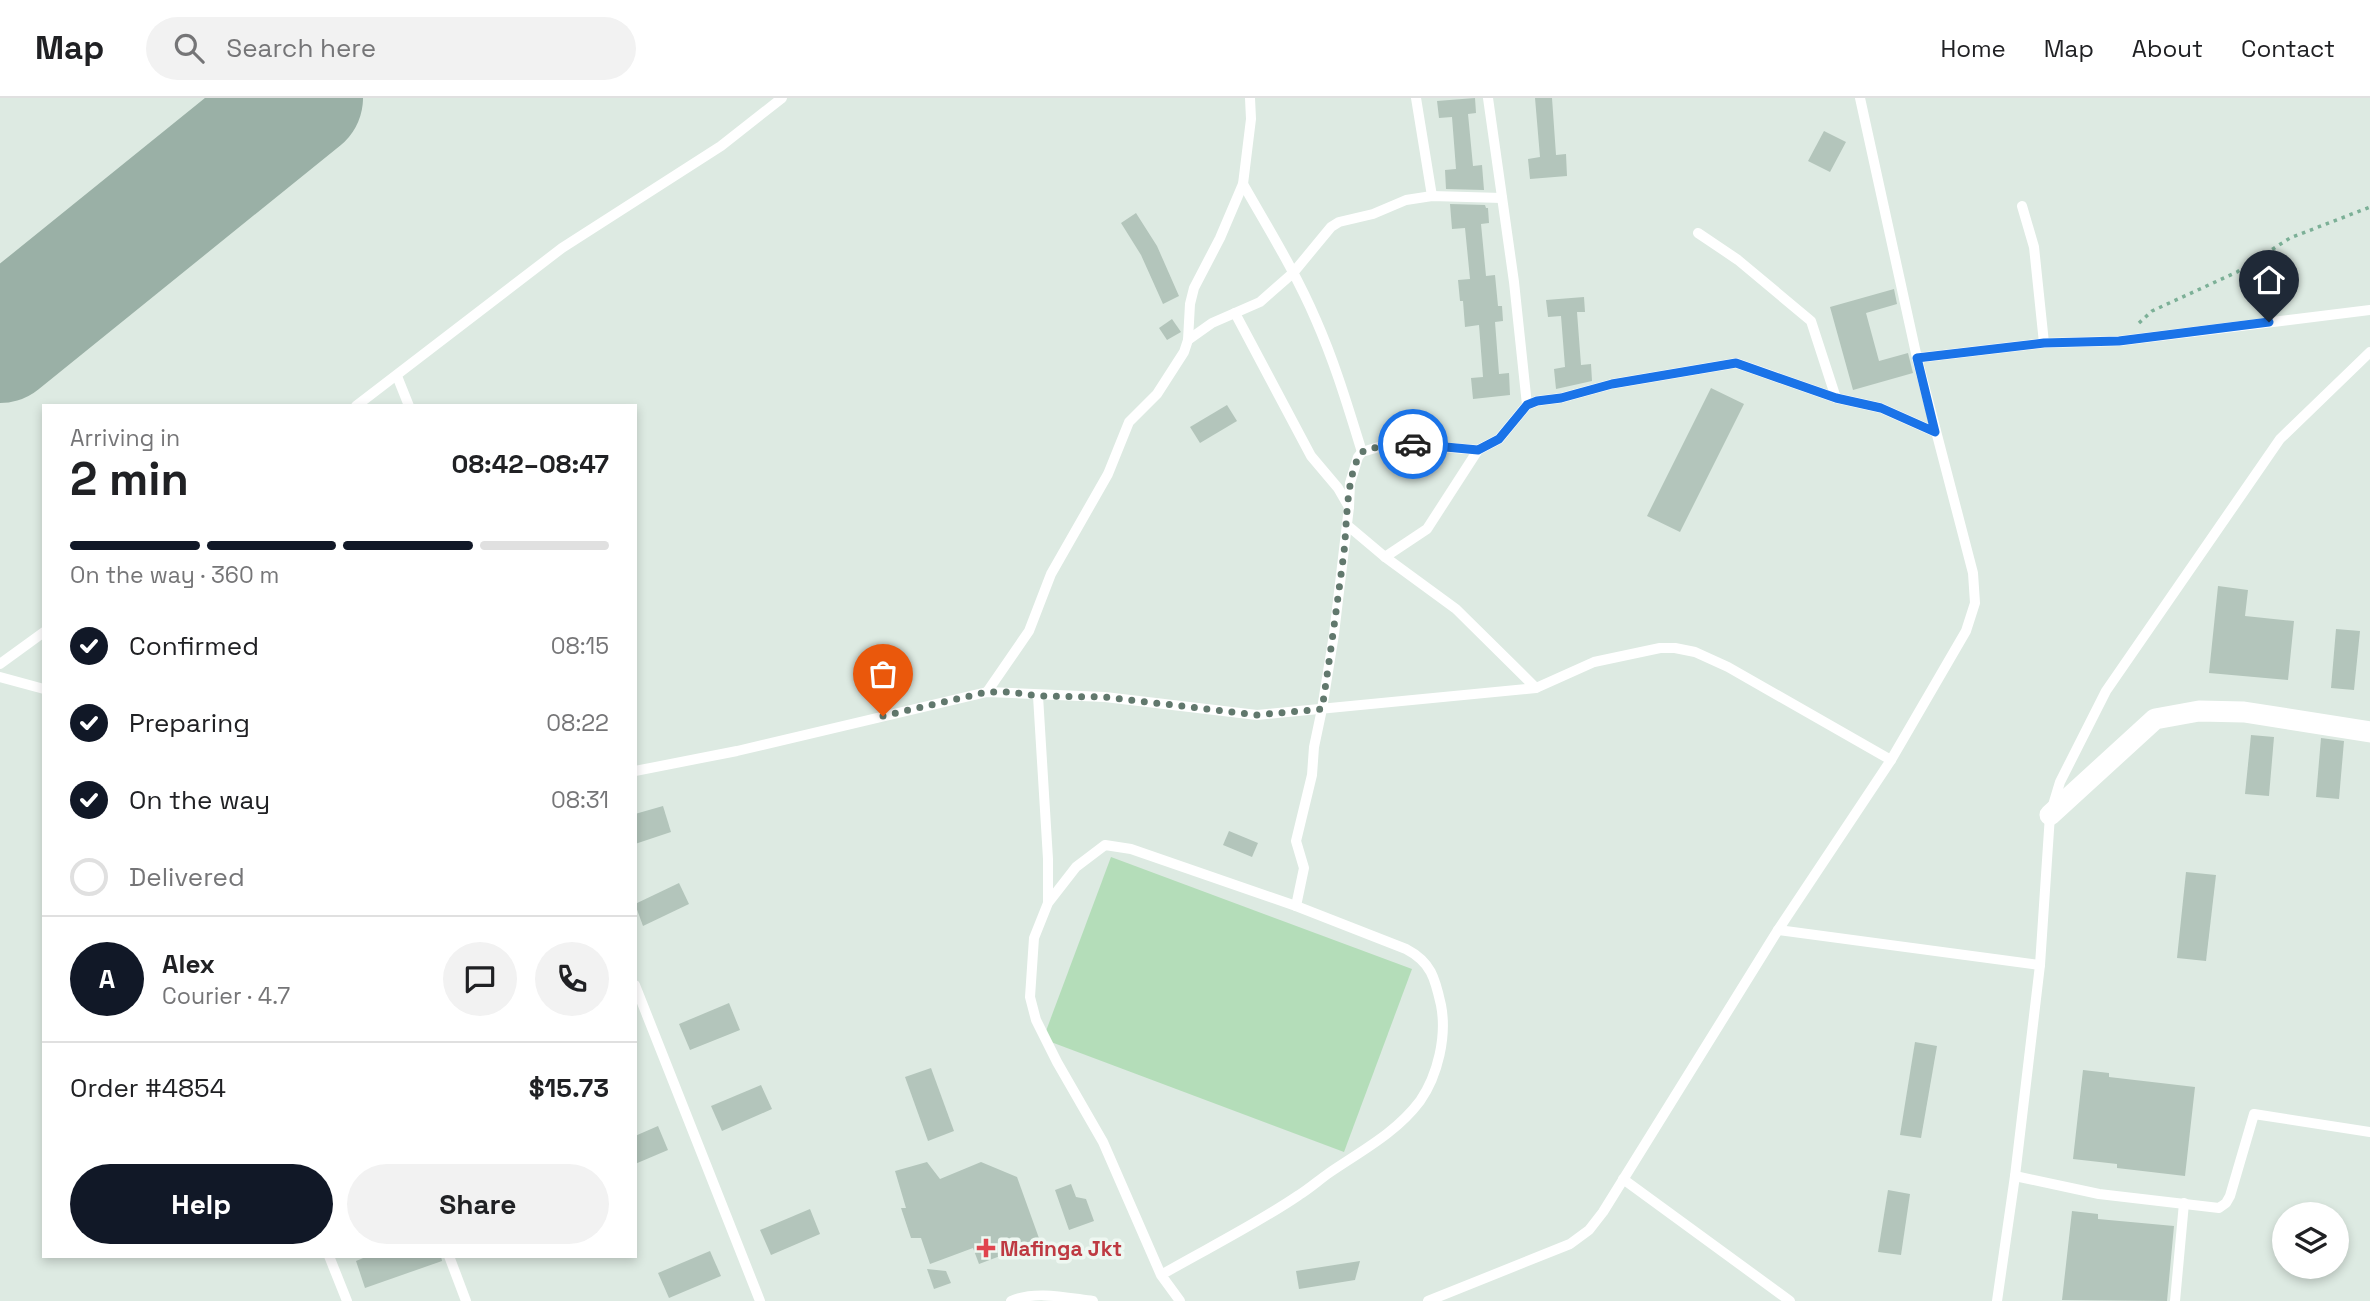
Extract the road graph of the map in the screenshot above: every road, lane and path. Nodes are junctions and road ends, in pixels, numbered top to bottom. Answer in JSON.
{"nodes":[{"id":1,"x":782,"y":98,"type":"edge"},
{"id":2,"x":1250,"y":98,"type":"edge"},
{"id":3,"x":1416,"y":98,"type":"edge"},
{"id":4,"x":1488,"y":98,"type":"edge"},
{"id":5,"x":1860,"y":98,"type":"edge"},
{"id":6,"x":1243,"y":184,"type":"junction"},
{"id":7,"x":1432,"y":196,"type":"junction"},
{"id":8,"x":1502,"y":198,"type":"junction"},
{"id":9,"x":2022,"y":206,"type":"dead end"},
{"id":10,"x":2370,"y":207,"type":"edge"},
{"id":11,"x":1698,"y":233,"type":"dead end"},
{"id":12,"x":1293,"y":273,"type":"junction"},
{"id":13,"x":2370,"y":310,"type":"edge"},
{"id":14,"x":1235,"y":313,"type":"junction"},
{"id":15,"x":1188,"y":340,"type":"junction"},
{"id":16,"x":2119,"y":341,"type":"junction"},
{"id":17,"x":2044,"y":343,"type":"junction"},
{"id":18,"x":2370,"y":352,"type":"edge"},
{"id":19,"x":1917,"y":358,"type":"junction"},
{"id":20,"x":397,"y":376,"type":"junction"},
{"id":21,"x":1836,"y":398,"type":"junction"},
{"id":22,"x":359,"y":404,"type":"edge"},
{"id":23,"x":408,"y":404,"type":"edge"},
{"id":24,"x":1527,"y":405,"type":"junction"},
{"id":25,"x":1935,"y":432,"type":"junction"},
{"id":26,"x":1478,"y":450,"type":"junction"},
{"id":27,"x":1362,"y":452,"type":"junction"},
{"id":28,"x":1349,"y":507,"type":"junction"},
{"id":29,"x":1347,"y":524,"type":"junction"},
{"id":30,"x":1385,"y":557,"type":"junction"},
{"id":31,"x":42,"y":633,"type":"edge"},
{"id":32,"x":0,"y":664,"type":"edge"},
{"id":33,"x":0,"y":677,"type":"edge"},
{"id":34,"x":42,"y":688,"type":"edge"},
{"id":35,"x":1536,"y":688,"type":"junction"},
{"id":36,"x":987,"y":692,"type":"junction"},
{"id":37,"x":1038,"y":696,"type":"junction"},
{"id":38,"x":1322,"y":709,"type":"junction"},
{"id":39,"x":2370,"y":732,"type":"edge"},
{"id":40,"x":1891,"y":760,"type":"junction"},
{"id":41,"x":637,"y":771,"type":"edge"},
{"id":42,"x":2050,"y":815,"type":"junction"},
{"id":43,"x":1048,"y":903,"type":"junction"},
{"id":44,"x":1296,"y":906,"type":"junction"},
{"id":45,"x":1778,"y":930,"type":"junction"},
{"id":46,"x":2040,"y":965,"type":"junction"},
{"id":47,"x":637,"y":990,"type":"edge"},
{"id":48,"x":2370,"y":1132,"type":"edge"},
{"id":49,"x":2015,"y":1176,"type":"junction"},
{"id":50,"x":1623,"y":1179,"type":"junction"},
{"id":51,"x":2184,"y":1203,"type":"junction"},
{"id":52,"x":330,"y":1258,"type":"edge"},
{"id":53,"x":450,"y":1258,"type":"edge"},
{"id":54,"x":1161,"y":1275,"type":"junction"},
{"id":55,"x":347,"y":1301,"type":"edge"},
{"id":56,"x":466,"y":1301,"type":"edge"},
{"id":57,"x":760,"y":1301,"type":"edge"},
{"id":58,"x":1011,"y":1301,"type":"edge"},
{"id":59,"x":1093,"y":1301,"type":"edge"},
{"id":60,"x":1180,"y":1301,"type":"edge"},
{"id":61,"x":1428,"y":1301,"type":"edge"},
{"id":62,"x":1790,"y":1301,"type":"edge"},
{"id":63,"x":1997,"y":1301,"type":"edge"},
{"id":64,"x":2175,"y":1301,"type":"edge"}],
"edges":[{"from":1,"to":20,"type":"lane"},
{"from":2,"to":6,"type":"lane"},
{"from":3,"to":7,"type":"lane"},
{"from":4,"to":8,"type":"lane"},
{"from":5,"to":19,"type":"lane"},
{"from":6,"to":12,"type":"lane"},
{"from":6,"to":15,"type":"lane"},
{"from":7,"to":8,"type":"lane"},
{"from":7,"to":12,"type":"lane"},
{"from":8,"to":24,"type":"lane"},
{"from":9,"to":17,"type":"lane"},
{"from":10,"to":16,"type":"path"},
{"from":11,"to":21,"type":"lane"},
{"from":12,"to":14,"type":"lane"},
{"from":12,"to":27,"type":"lane"},
{"from":13,"to":16,"type":"lane"},
{"from":14,"to":15,"type":"lane"},
{"from":14,"to":28,"type":"lane"},
{"from":15,"to":36,"type":"lane"},
{"from":16,"to":17,"type":"lane"},
{"from":17,"to":19,"type":"lane"},
{"from":18,"to":42,"type":"lane"},
{"from":19,"to":25,"type":"lane"},
{"from":20,"to":22,"type":"lane"},
{"from":20,"to":23,"type":"lane"},
{"from":21,"to":24,"type":"lane"},
{"from":21,"to":25,"type":"lane"},
{"from":24,"to":26,"type":"lane"},
{"from":25,"to":40,"type":"lane"},
{"from":26,"to":27,"type":"lane"},
{"from":26,"to":30,"type":"lane"},
{"from":27,"to":28,"type":"lane"},
{"from":28,"to":29,"type":"lane"},
{"from":29,"to":30,"type":"lane"},
{"from":29,"to":38,"type":"lane"},
{"from":30,"to":35,"type":"lane"},
{"from":31,"to":32,"type":"lane"},
{"from":33,"to":34,"type":"lane"},
{"from":35,"to":38,"type":"lane"},
{"from":35,"to":40,"type":"lane"},
{"from":36,"to":37,"type":"lane"},
{"from":36,"to":41,"type":"lane"},
{"from":37,"to":38,"type":"lane"},
{"from":37,"to":43,"type":"lane"},
{"from":38,"to":44,"type":"lane"},
{"from":39,"to":42,"type":"street"},
{"from":40,"to":45,"type":"lane"},
{"from":42,"to":46,"type":"lane"},
{"from":43,"to":44,"type":"lane"},
{"from":43,"to":54,"type":"lane"},
{"from":44,"to":54,"type":"lane"},
{"from":45,"to":46,"type":"lane"},
{"from":45,"to":50,"type":"lane"},
{"from":46,"to":49,"type":"lane"},
{"from":47,"to":57,"type":"lane"},
{"from":48,"to":51,"type":"lane"},
{"from":49,"to":51,"type":"lane"},
{"from":49,"to":63,"type":"lane"},
{"from":50,"to":61,"type":"lane"},
{"from":50,"to":62,"type":"lane"},
{"from":51,"to":64,"type":"lane"},
{"from":52,"to":55,"type":"lane"},
{"from":53,"to":56,"type":"lane"},
{"from":54,"to":60,"type":"lane"},
{"from":58,"to":59,"type":"lane"}]}
